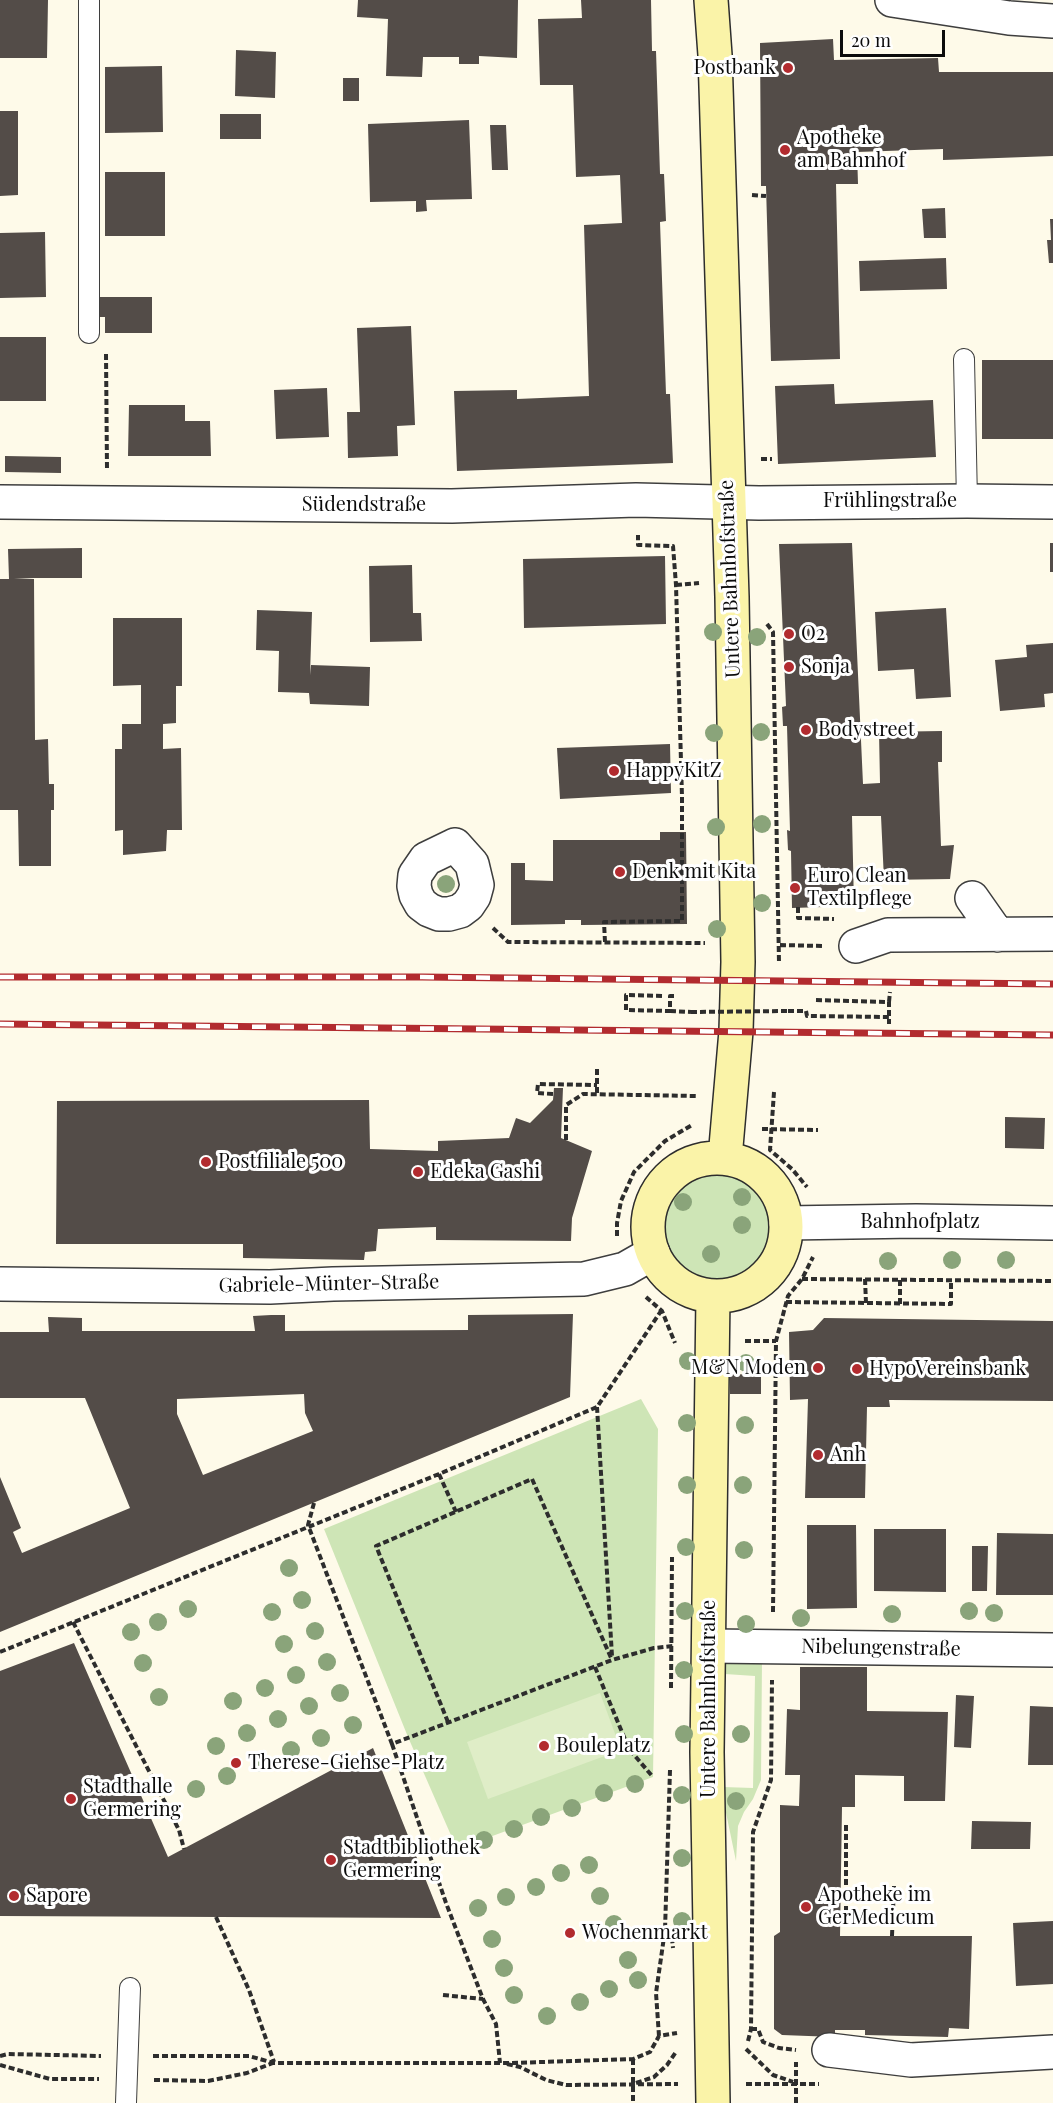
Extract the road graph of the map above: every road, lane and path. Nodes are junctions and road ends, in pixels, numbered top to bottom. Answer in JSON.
{"nodes":[{"id":1,"x":89,"y":0,"type":"edge"},
{"id":2,"x":711,"y":0,"type":"edge"},
{"id":3,"x":892,"y":0,"type":"edge"},
{"id":4,"x":1010,"y":9,"type":"edge"},
{"id":5,"x":1053,"y":21,"type":"edge"},
{"id":6,"x":89,"y":333,"type":"joint"},
{"id":7,"x":964,"y":359,"type":"dead end"},
{"id":8,"x":968,"y":501,"type":"junction"},
{"id":9,"x":0,"y":502,"type":"edge"},
{"id":10,"x":728,"y":502,"type":"junction"},
{"id":11,"x":1053,"y":502,"type":"edge"},
{"id":12,"x":108,"y":503,"type":"junction"},
{"id":13,"x":638,"y":527,"type":"dead end"},
{"id":14,"x":676,"y":539,"type":"dead end"},
{"id":15,"x":673,"y":546,"type":"junction"},
{"id":16,"x":700,"y":583,"type":"dead end"},
{"id":17,"x":676,"y":585,"type":"junction"},
{"id":18,"x":774,"y":632,"type":"dead end"},
{"id":19,"x":972,"y":898,"type":"dead end"},
{"id":20,"x":1053,"y":934,"type":"edge"},
{"id":21,"x":998,"y":935,"type":"junction"},
{"id":22,"x":508,"y":942,"type":"dead end"},
{"id":23,"x":605,"y":942,"type":"junction"},
{"id":24,"x":705,"y":942,"type":"dead end"},
{"id":25,"x":780,"y":945,"type":"junction"},
{"id":26,"x":803,"y":946,"type":"dead end"},
{"id":27,"x":856,"y":946,"type":"dead end"},
{"id":28,"x":779,"y":963,"type":"dead end"},
{"id":29,"x":890,"y":992,"type":"dead end"},
{"id":30,"x":662,"y":996,"type":"dead end"},
{"id":31,"x":677,"y":996,"type":"dead end"},
{"id":32,"x":816,"y":1000,"type":"dead end"},
{"id":33,"x":889,"y":1002,"type":"junction"},
{"id":34,"x":670,"y":1011,"type":"junction"},
{"id":35,"x":889,"y":1017,"type":"junction"},
{"id":36,"x":889,"y":1024,"type":"dead end"},
{"id":37,"x":597,"y":1069,"type":"dead end"},
{"id":38,"x":597,"y":1085,"type":"junction"},
{"id":39,"x":774,"y":1092,"type":"dead end"},
{"id":40,"x":597,"y":1093,"type":"junction"},
{"id":41,"x":553,"y":1094,"type":"dead end"},
{"id":42,"x":700,"y":1096,"type":"dead end"},
{"id":43,"x":698,"y":1122,"type":"dead end"},
{"id":44,"x":818,"y":1130,"type":"dead end"},
{"id":45,"x":771,"y":1131,"type":"junction"},
{"id":46,"x":566,"y":1140,"type":"dead end"},
{"id":47,"x":725,"y":1158,"type":"junction"},
{"id":48,"x":807,"y":1187,"type":"dead end"},
{"id":49,"x":786,"y":1223,"type":"junction"},
{"id":50,"x":1053,"y":1223,"type":"edge"},
{"id":51,"x":617,"y":1246,"type":"dead end"},
{"id":52,"x":814,"y":1253,"type":"dead end"},
{"id":53,"x":653,"y":1254,"type":"junction"},
{"id":54,"x":802,"y":1279,"type":"junction"},
{"id":55,"x":865,"y":1280,"type":"junction"},
{"id":56,"x":900,"y":1280,"type":"junction"},
{"id":57,"x":951,"y":1280,"type":"junction"},
{"id":58,"x":1053,"y":1281,"type":"edge"},
{"id":59,"x":0,"y":1284,"type":"edge"},
{"id":60,"x":639,"y":1291,"type":"dead end"},
{"id":61,"x":713,"y":1296,"type":"junction"},
{"id":62,"x":786,"y":1302,"type":"junction"},
{"id":63,"x":866,"y":1303,"type":"junction"},
{"id":64,"x":900,"y":1304,"type":"junction"},
{"id":65,"x":662,"y":1311,"type":"junction"},
{"id":66,"x":738,"y":1341,"type":"dead end"},
{"id":67,"x":776,"y":1341,"type":"junction"},
{"id":68,"x":675,"y":1350,"type":"dead end"},
{"id":69,"x":597,"y":1407,"type":"junction"},
{"id":70,"x":439,"y":1474,"type":"junction"},
{"id":71,"x":314,"y":1503,"type":"dead end"},
{"id":72,"x":456,"y":1512,"type":"junction"},
{"id":73,"x":308,"y":1525,"type":"junction"},
{"id":74,"x":672,"y":1551,"type":"dead end"},
{"id":75,"x":73,"y":1622,"type":"junction"},
{"id":76,"x":671,"y":1646,"type":"junction"},
{"id":77,"x":710,"y":1646,"type":"junction"},
{"id":78,"x":772,"y":1647,"type":"junction"},
{"id":79,"x":1053,"y":1650,"type":"edge"},
{"id":80,"x":0,"y":1652,"type":"edge"},
{"id":81,"x":612,"y":1660,"type":"junction"},
{"id":82,"x":595,"y":1667,"type":"junction"},
{"id":83,"x":670,"y":1694,"type":"dead end"},
{"id":84,"x":448,"y":1722,"type":"junction"},
{"id":85,"x":392,"y":1744,"type":"junction"},
{"id":86,"x":670,"y":1765,"type":"dead end"},
{"id":87,"x":653,"y":1778,"type":"dead end"},
{"id":88,"x":846,"y":1825,"type":"dead end"},
{"id":89,"x":184,"y":1849,"type":"dead end"},
{"id":90,"x":894,"y":1887,"type":"dead end"},
{"id":91,"x":216,"y":1917,"type":"dead end"},
{"id":92,"x":859,"y":1918,"type":"dead end"},
{"id":93,"x":892,"y":1936,"type":"dead end"},
{"id":94,"x":129,"y":1988,"type":"dead end"},
{"id":95,"x":443,"y":1995,"type":"dead end"},
{"id":96,"x":483,"y":1999,"type":"junction"},
{"id":97,"x":681,"y":2032,"type":"dead end"},
{"id":98,"x":659,"y":2036,"type":"dead end"},
{"id":99,"x":746,"y":2049,"type":"dead end"},
{"id":100,"x":796,"y":2050,"type":"junction"},
{"id":101,"x":829,"y":2050,"type":"joint"},
{"id":102,"x":1053,"y":2052,"type":"edge"},
{"id":103,"x":500,"y":2062,"type":"junction"},
{"id":104,"x":633,"y":2084,"type":"junction"},
{"id":105,"x":796,"y":2084,"type":"junction"},
{"id":106,"x":829,"y":2084,"type":"dead end"},
{"id":107,"x":713,"y":2093,"type":"edge"},
{"id":108,"x":126,"y":2103,"type":"edge"},
{"id":109,"x":633,"y":2103,"type":"edge"},
{"id":110,"x":796,"y":2103,"type":"edge"}],
"edges":[{"from":1,"to":6,"type":"lane"},
{"from":2,"to":10,"type":"street","name":"Untere Bahnhofstraße"},
{"from":3,"to":4,"type":"street"},
{"from":4,"to":5,"type":"street"},
{"from":6,"to":12,"type":"path"},
{"from":7,"to":8,"type":"lane"},
{"from":8,"to":10,"type":"street","name":"Frühlingstraße"},
{"from":8,"to":11,"type":"street","name":"Frühlingstraße"},
{"from":9,"to":12,"type":"street","name":"Südendstraße"},
{"from":10,"to":12,"type":"street","name":"Südendstraße"},
{"from":10,"to":47,"type":"street","name":"Untere Bahnhofstraße"},
{"from":13,"to":15,"type":"path"},
{"from":14,"to":15,"type":"path"},
{"from":15,"to":17,"type":"path"},
{"from":16,"to":17,"type":"path"},
{"from":17,"to":23,"type":"path"},
{"from":18,"to":25,"type":"path"},
{"from":19,"to":21,"type":"street"},
{"from":20,"to":21,"type":"street"},
{"from":21,"to":27,"type":"street"},
{"from":22,"to":23,"type":"path"},
{"from":23,"to":24,"type":"path"},
{"from":25,"to":26,"type":"path"},
{"from":25,"to":28,"type":"path"},
{"from":29,"to":33,"type":"path"},
{"from":30,"to":34,"type":"path"},
{"from":31,"to":34,"type":"path"},
{"from":32,"to":33,"type":"path"},
{"from":33,"to":35,"type":"path"},
{"from":34,"to":35,"type":"path","bridge":true},
{"from":35,"to":36,"type":"path"},
{"from":37,"to":38,"type":"path"},
{"from":38,"to":40,"type":"path"},
{"from":38,"to":41,"type":"path"},
{"from":39,"to":45,"type":"path"},
{"from":40,"to":42,"type":"path"},
{"from":40,"to":46,"type":"path"},
{"from":43,"to":51,"type":"path"},
{"from":44,"to":45,"type":"path"},
{"from":45,"to":48,"type":"path"},
{"from":47,"to":49,"type":"street"},
{"from":47,"to":53,"type":"street"},
{"from":49,"to":50,"type":"street","name":"Bahnhofplatz"},
{"from":49,"to":61,"type":"street"},
{"from":52,"to":54,"type":"path"},
{"from":53,"to":59,"type":"street","name":"Gabriele-Münter-Straße"},
{"from":53,"to":61,"type":"street"},
{"from":54,"to":55,"type":"path"},
{"from":54,"to":62,"type":"path"},
{"from":55,"to":56,"type":"path"},
{"from":55,"to":63,"type":"path"},
{"from":56,"to":57,"type":"path"},
{"from":56,"to":64,"type":"path"},
{"from":57,"to":58,"type":"path"},
{"from":57,"to":64,"type":"path"},
{"from":60,"to":65,"type":"path"},
{"from":61,"to":77,"type":"street","name":"Untere Bahnhofstraße"},
{"from":62,"to":63,"type":"path"},
{"from":62,"to":67,"type":"path"},
{"from":63,"to":64,"type":"path"},
{"from":65,"to":68,"type":"path"},
{"from":65,"to":69,"type":"path"},
{"from":66,"to":67,"type":"path"},
{"from":67,"to":78,"type":"path"},
{"from":69,"to":70,"type":"path"},
{"from":69,"to":81,"type":"path"},
{"from":70,"to":72,"type":"path"},
{"from":70,"to":73,"type":"path"},
{"from":71,"to":73,"type":"path"},
{"from":72,"to":81,"type":"path"},
{"from":72,"to":84,"type":"path"},
{"from":73,"to":75,"type":"path"},
{"from":73,"to":85,"type":"path"},
{"from":74,"to":76,"type":"path"},
{"from":75,"to":80,"type":"path"},
{"from":75,"to":89,"type":"path"},
{"from":76,"to":77,"type":"path"},
{"from":76,"to":81,"type":"path"},
{"from":76,"to":83,"type":"path"},
{"from":77,"to":78,"type":"street","name":"Nibelungenstraße"},
{"from":77,"to":107,"type":"street","name":"Untere Bahnhofstraße"},
{"from":78,"to":79,"type":"street","name":"Nibelungenstraße"},
{"from":78,"to":100,"type":"path"},
{"from":81,"to":82,"type":"path"},
{"from":82,"to":84,"type":"path"},
{"from":82,"to":87,"type":"path"},
{"from":84,"to":85,"type":"path"},
{"from":85,"to":96,"type":"path"},
{"from":86,"to":98,"type":"path"},
{"from":88,"to":92,"type":"path"},
{"from":90,"to":93,"type":"path"},
{"from":91,"to":103,"type":"path"},
{"from":94,"to":108,"type":"lane"},
{"from":95,"to":96,"type":"path"},
{"from":96,"to":103,"type":"path"},
{"from":97,"to":104,"type":"path"},
{"from":99,"to":105,"type":"path"},
{"from":100,"to":101,"type":"path"},
{"from":100,"to":105,"type":"path"},
{"from":101,"to":102,"type":"street"},
{"from":103,"to":104,"type":"path"},
{"from":103,"to":104,"type":"path"},
{"from":104,"to":107,"type":"path"},
{"from":104,"to":109,"type":"path"},
{"from":105,"to":106,"type":"path"},
{"from":105,"to":107,"type":"path"},
{"from":105,"to":110,"type":"path"}]}
